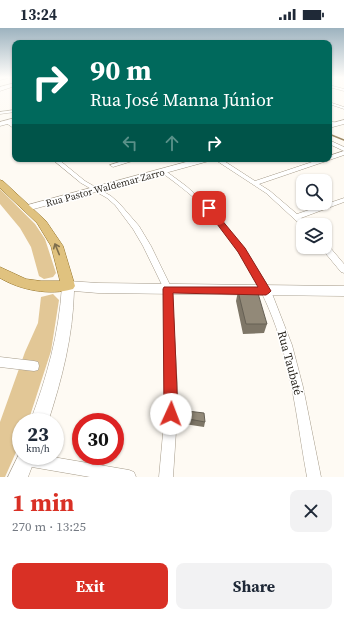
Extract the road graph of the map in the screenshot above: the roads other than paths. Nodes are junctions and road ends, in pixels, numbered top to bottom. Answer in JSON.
{"nodes":[{"id":1,"x":332,"y":104,"type":"edge"},
{"id":2,"x":344,"y":108,"type":"edge"},
{"id":3,"x":12,"y":111,"type":"edge"},
{"id":4,"x":0,"y":113,"type":"edge"},
{"id":5,"x":12,"y":121,"type":"edge"},
{"id":6,"x":8,"y":122,"type":"junction"},
{"id":7,"x":344,"y":122,"type":"edge"},
{"id":8,"x":0,"y":124,"type":"edge"},
{"id":9,"x":332,"y":124,"type":"edge"},
{"id":10,"x":12,"y":125,"type":"edge"},
{"id":11,"x":332,"y":143,"type":"edge"},
{"id":12,"x":344,"y":149,"type":"edge"},
{"id":13,"x":344,"y":153,"type":"edge"},
{"id":14,"x":332,"y":157,"type":"edge"},
{"id":15,"x":58,"y":162,"type":"edge"},
{"id":16,"x":124,"y":162,"type":"edge"},
{"id":17,"x":186,"y":162,"type":"edge"},
{"id":18,"x":223,"y":162,"type":"edge"},
{"id":19,"x":317,"y":162,"type":"edge"},
{"id":20,"x":112,"y":165,"type":"dead end"},
{"id":21,"x":163,"y":171,"type":"junction"},
{"id":22,"x":0,"y":183,"type":"edge"},
{"id":23,"x":255,"y":183,"type":"junction"},
{"id":24,"x":96,"y":189,"type":"junction"},
{"id":25,"x":344,"y":200,"type":"edge"},
{"id":26,"x":27,"y":208,"type":"junction"},
{"id":27,"x":297,"y":217,"type":"joint"},
{"id":28,"x":331,"y":254,"type":"edge"},
{"id":29,"x":344,"y":270,"type":"edge"},
{"id":30,"x":0,"y":272,"type":"edge"},
{"id":31,"x":68,"y":286,"type":"junction"},
{"id":32,"x":168,"y":289,"type":"junction"},
{"id":33,"x":266,"y":291,"type":"junction"},
{"id":34,"x":344,"y":291,"type":"edge"},
{"id":35,"x":0,"y":362,"type":"edge"},
{"id":36,"x":34,"y":366,"type":"dead end"},
{"id":37,"x":42,"y":413,"type":"edge"},
{"id":38,"x":24,"y":465,"type":"edge"},
{"id":39,"x":64,"y":465,"type":"edge"},
{"id":40,"x":18,"y":477,"type":"edge"},
{"id":41,"x":129,"y":477,"type":"edge"},
{"id":42,"x":166,"y":477,"type":"edge"},
{"id":43,"x":314,"y":477,"type":"edge"}],
"edges":[{"from":1,"to":2,"type":"street"},
{"from":3,"to":4,"type":"street"},
{"from":5,"to":6,"type":"street"},
{"from":6,"to":8,"type":"street"},
{"from":6,"to":10,"type":"street"},
{"from":7,"to":9,"type":"street"},
{"from":11,"to":12,"type":"street"},
{"from":13,"to":14,"type":"street"},
{"from":15,"to":24,"type":"street"},
{"from":16,"to":20,"type":"street"},
{"from":17,"to":21,"type":"street","name":"Rua Pastor Waldemar Zarro"},
{"from":18,"to":23,"type":"street"},
{"from":19,"to":23,"type":"street"},
{"from":21,"to":24,"type":"street","name":"Rua Pastor Waldemar Zarro"},
{"from":21,"to":33,"type":"street","name":"Rua Taubaté"},
{"from":22,"to":26,"type":"main road"},
{"from":23,"to":27,"type":"street"},
{"from":24,"to":26,"type":"street","name":"Rua Pastor Waldemar Zarro"},
{"from":24,"to":32,"type":"street"},
{"from":25,"to":27,"type":"street"},
{"from":31,"to":26,"type":"main road","one_way":true},
{"from":28,"to":29,"type":"street"},
{"from":30,"to":31,"type":"main road"},
{"from":31,"to":32,"type":"street"},
{"from":31,"to":37,"type":"street"},
{"from":32,"to":33,"type":"street"},
{"from":32,"to":42,"type":"street"},
{"from":33,"to":34,"type":"street"},
{"from":33,"to":43,"type":"street","name":"Rua Taubaté"},
{"from":35,"to":36,"type":"street"},
{"from":38,"to":40,"type":"street"},
{"from":39,"to":41,"type":"street"}]}
